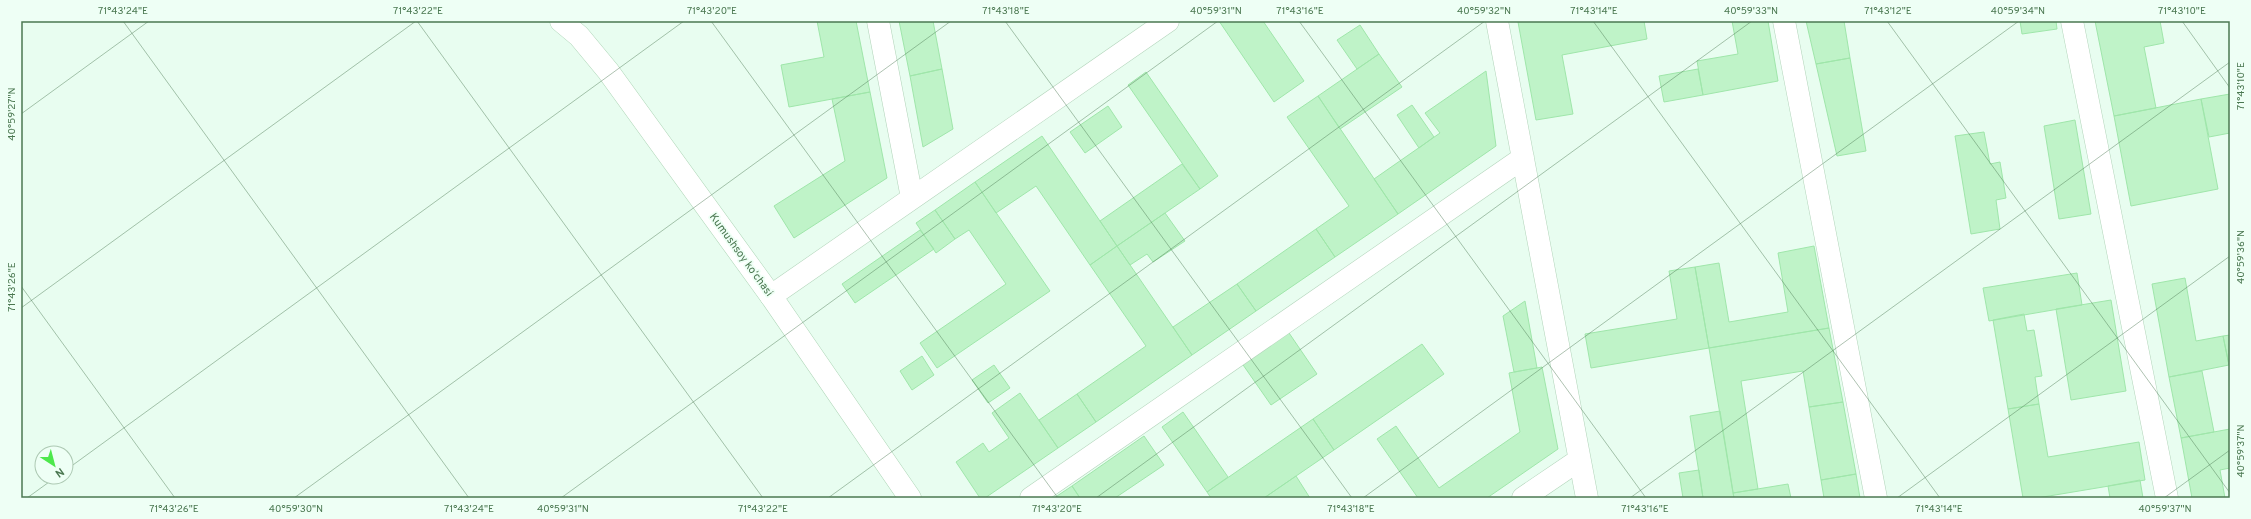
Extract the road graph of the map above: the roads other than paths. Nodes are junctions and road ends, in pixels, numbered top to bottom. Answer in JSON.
{"nodes":[{"id":1,"x":561,"y":21,"type":"edge"},
{"id":2,"x":878,"y":21,"type":"edge"},
{"id":3,"x":1168,"y":21,"type":"edge"},
{"id":4,"x":1497,"y":21,"type":"edge"},
{"id":5,"x":1784,"y":21,"type":"edge"},
{"id":6,"x":2072,"y":21,"type":"edge"},
{"id":7,"x":1522,"y":158,"type":"junction"},
{"id":8,"x":912,"y":198,"type":"junction"},
{"id":9,"x":771,"y":296,"type":"junction"},
{"id":10,"x":1579,"y":460,"type":"junction"},
{"id":11,"x":910,"y":498,"type":"edge"},
{"id":12,"x":1031,"y":498,"type":"edge"},
{"id":13,"x":1523,"y":498,"type":"edge"},
{"id":14,"x":1587,"y":498,"type":"edge"},
{"id":15,"x":1876,"y":498,"type":"edge"},
{"id":16,"x":2168,"y":498,"type":"edge"}],
"edges":[{"from":1,"to":9,"type":"street","name":"Kumushsoy koʻchasi"},
{"from":2,"to":8,"type":"street"},
{"from":3,"to":8,"type":"street"},
{"from":4,"to":7,"type":"street"},
{"from":5,"to":15,"type":"street"},
{"from":6,"to":16,"type":"street"},
{"from":7,"to":10,"type":"street"},
{"from":7,"to":12,"type":"street"},
{"from":8,"to":9,"type":"street"},
{"from":9,"to":11,"type":"street","name":"Kumushsoy koʻchasi"},
{"from":10,"to":13,"type":"street"},
{"from":10,"to":14,"type":"street"}]}
